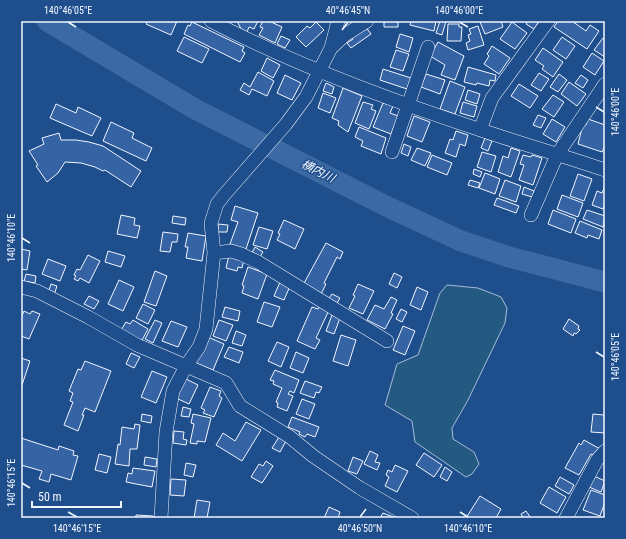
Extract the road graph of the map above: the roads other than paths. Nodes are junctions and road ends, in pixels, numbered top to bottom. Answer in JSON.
{"nodes":[{"id":1,"x":211,"y":21,"type":"edge"},
{"id":2,"x":338,"y":21,"type":"edge"},
{"id":3,"x":367,"y":21,"type":"edge"},
{"id":4,"x":548,"y":21,"type":"edge"},
{"id":5,"x":428,"y":47,"type":"dead end"},
{"id":6,"x":331,"y":48,"type":"junction"},
{"id":7,"x":318,"y":71,"type":"junction"},
{"id":8,"x":605,"y":84,"type":"edge"},
{"id":9,"x":409,"y":105,"type":"junction"},
{"id":10,"x":480,"y":130,"type":"junction"},
{"id":11,"x":392,"y":152,"type":"dead end"},
{"id":12,"x":557,"y":155,"type":"junction"},
{"id":13,"x":605,"y":170,"type":"edge"},
{"id":14,"x":531,"y":214,"type":"dead end"},
{"id":15,"x":214,"y":253,"type":"junction"},
{"id":16,"x":21,"y":287,"type":"edge"},
{"id":17,"x":387,"y":342,"type":"dead end"},
{"id":18,"x":186,"y":366,"type":"junction"},
{"id":19,"x":605,"y":451,"type":"edge"},
{"id":20,"x":161,"y":518,"type":"edge"},
{"id":21,"x":412,"y":518,"type":"edge"},
{"id":22,"x":566,"y":518,"type":"edge"}],
"edges":[{"from":1,"to":7,"type":"street"},
{"from":2,"to":6,"type":"street"},
{"from":3,"to":6,"type":"street"},
{"from":4,"to":10,"type":"street"},
{"from":5,"to":9,"type":"street"},
{"from":6,"to":7,"type":"street"},
{"from":7,"to":9,"type":"street"},
{"from":7,"to":15,"type":"street"},
{"from":8,"to":12,"type":"street"},
{"from":9,"to":10,"type":"street"},
{"from":9,"to":11,"type":"street"},
{"from":10,"to":12,"type":"street"},
{"from":12,"to":13,"type":"street"},
{"from":12,"to":14,"type":"street"},
{"from":15,"to":17,"type":"street"},
{"from":15,"to":18,"type":"street"},
{"from":16,"to":18,"type":"street"},
{"from":18,"to":20,"type":"street"},
{"from":18,"to":21,"type":"street"},
{"from":19,"to":22,"type":"street"}]}
